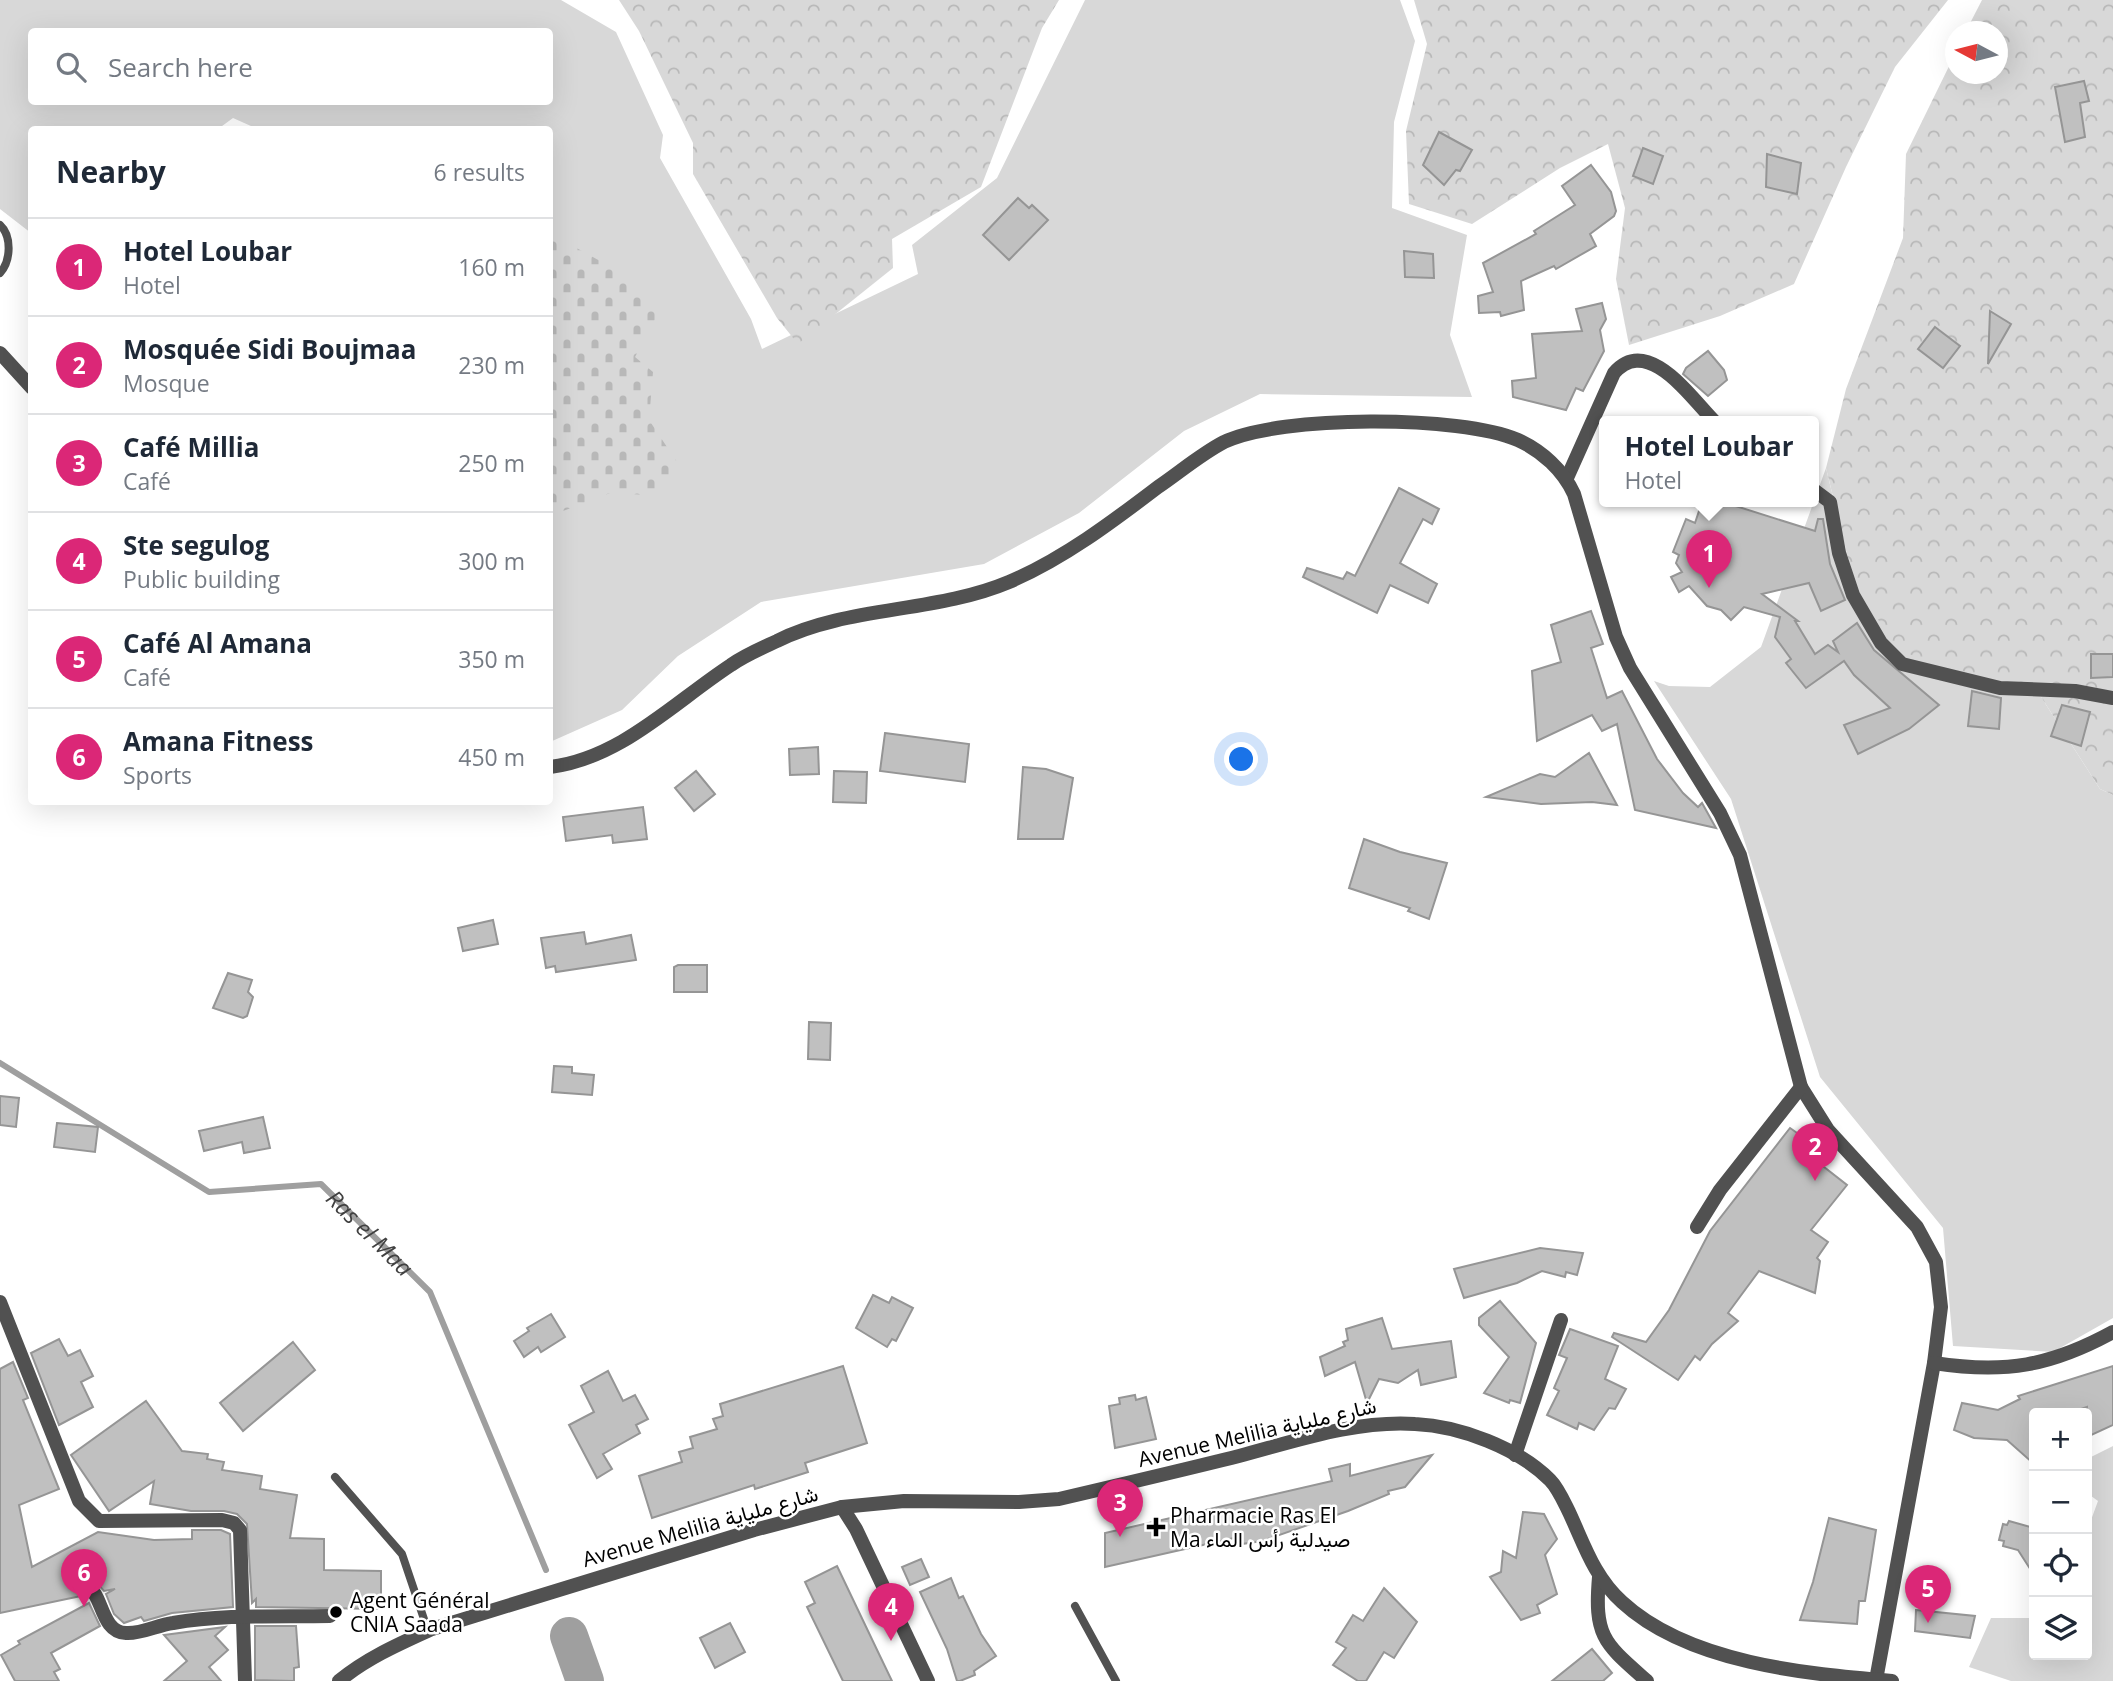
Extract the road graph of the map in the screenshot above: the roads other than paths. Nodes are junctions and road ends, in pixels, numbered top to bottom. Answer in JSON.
{"nodes":[{"id":1,"x":0,"y":225,"type":"edge"},
{"id":2,"x":0,"y":273,"type":"edge"},
{"id":3,"x":0,"y":353,"type":"edge"},
{"id":4,"x":28,"y":384,"type":"edge"},
{"id":5,"x":1708,"y":416,"type":"edge"},
{"id":6,"x":1567,"y":478,"type":"junction"},
{"id":7,"x":1819,"y":494,"type":"edge"},
{"id":8,"x":2113,"y":698,"type":"edge"},
{"id":9,"x":553,"y":767,"type":"edge"},
{"id":10,"x":1801,"y":1087,"type":"junction"},
{"id":11,"x":1697,"y":1227,"type":"dead end"},
{"id":12,"x":0,"y":1302,"type":"edge"},
{"id":13,"x":1561,"y":1320,"type":"dead end"},
{"id":14,"x":2113,"y":1332,"type":"edge"},
{"id":15,"x":1934,"y":1363,"type":"junction"},
{"id":16,"x":1515,"y":1455,"type":"junction"},
{"id":17,"x":335,"y":1477,"type":"dead end"},
{"id":18,"x":842,"y":1507,"type":"junction"},
{"id":19,"x":1599,"y":1577,"type":"junction"},
{"id":20,"x":86,"y":1588,"type":"dead end"},
{"id":21,"x":1075,"y":1606,"type":"dead end"},
{"id":22,"x":330,"y":1616,"type":"dead end"},
{"id":23,"x":242,"y":1617,"type":"junction"},
{"id":24,"x":428,"y":1631,"type":"junction"},
{"id":25,"x":1876,"y":1680,"type":"edge"},
{"id":26,"x":245,"y":1681,"type":"edge"},
{"id":27,"x":339,"y":1681,"type":"edge"},
{"id":28,"x":928,"y":1681,"type":"edge"},
{"id":29,"x":1116,"y":1681,"type":"edge"},
{"id":30,"x":1647,"y":1681,"type":"edge"},
{"id":31,"x":1892,"y":1681,"type":"edge"}],
"edges":[{"from":1,"to":2,"type":"lane"},
{"from":3,"to":4,"type":"street"},
{"from":5,"to":6,"type":"street"},
{"from":6,"to":9,"type":"street"},
{"from":6,"to":10,"type":"street"},
{"from":7,"to":8,"type":"street"},
{"from":10,"to":11,"type":"street"},
{"from":10,"to":15,"type":"street"},
{"from":12,"to":23,"type":"street"},
{"from":13,"to":16,"type":"street"},
{"from":14,"to":15,"type":"street"},
{"from":15,"to":25,"type":"street"},
{"from":16,"to":18,"type":"street","name":"Avenue Melilia شارع ملياية"},
{"from":16,"to":19,"type":"street","name":"Avenue Melilia شارع ملياية"},
{"from":17,"to":24,"type":"lane"},
{"from":18,"to":24,"type":"street","name":"Avenue Melilia شارع ملياية"},
{"from":18,"to":28,"type":"street"},
{"from":19,"to":25,"type":"street","name":"Avenue Melilia شارع ملياية"},
{"from":19,"to":30,"type":"street"},
{"from":20,"to":23,"type":"street"},
{"from":21,"to":29,"type":"lane"},
{"from":22,"to":23,"type":"street"},
{"from":23,"to":26,"type":"street"},
{"from":24,"to":27,"type":"street","name":"Avenue Melilia شارع ملياية"},
{"from":25,"to":31,"type":"street","name":"Avenue Melilia شارع ملياية"}]}
